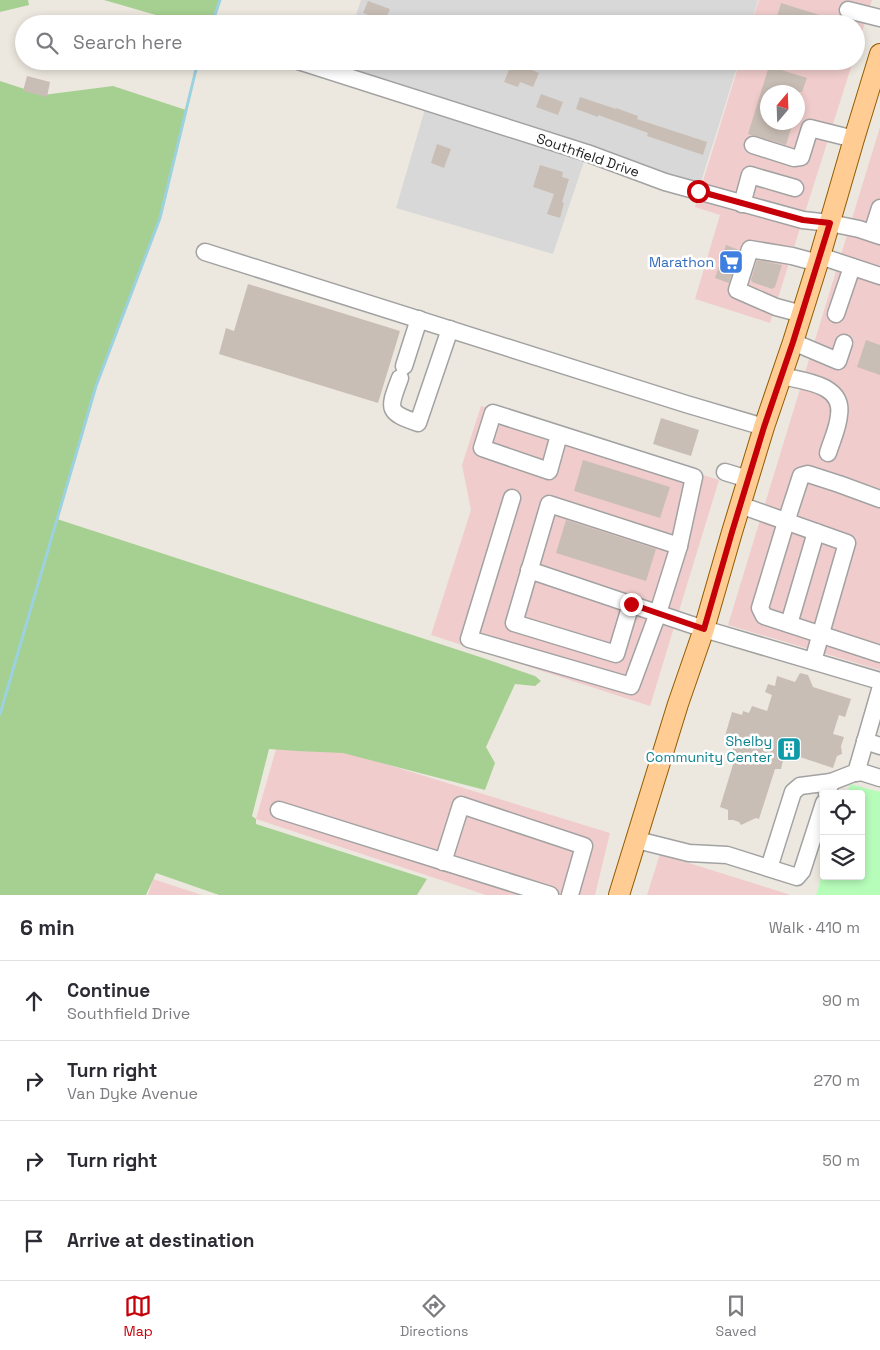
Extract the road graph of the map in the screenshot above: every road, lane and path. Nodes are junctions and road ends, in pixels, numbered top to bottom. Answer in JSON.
{"nodes":[{"id":1,"x":848,"y":10,"type":"dead end"},
{"id":2,"x":880,"y":18,"type":"edge"},
{"id":3,"x":880,"y":54,"type":"edge"},
{"id":4,"x":326,"y":70,"type":"edge"},
{"id":5,"x":876,"y":81,"type":"edge"},
{"id":6,"x":854,"y":139,"type":"junction"},
{"id":7,"x":753,"y":145,"type":"dead end"},
{"id":8,"x":795,"y":188,"type":"dead end"},
{"id":9,"x":742,"y":204,"type":"junction"},
{"id":10,"x":880,"y":208,"type":"edge"},
{"id":11,"x":830,"y":223,"type":"junction"},
{"id":12,"x":876,"y":235,"type":"edge"},
{"id":13,"x":205,"y":252,"type":"dead end"},
{"id":14,"x":819,"y":260,"type":"junction"},
{"id":15,"x":852,"y":267,"type":"junction"},
{"id":16,"x":880,"y":276,"type":"edge"},
{"id":17,"x":802,"y":314,"type":"junction"},
{"id":18,"x":836,"y":314,"type":"dead end"},
{"id":19,"x":419,"y":319,"type":"junction"},
{"id":20,"x":450,"y":329,"type":"junction"},
{"id":21,"x":793,"y":342,"type":"junction"},
{"id":22,"x":844,"y":343,"type":"dead end"},
{"id":23,"x":782,"y":376,"type":"junction"},
{"id":24,"x":764,"y":427,"type":"junction"},
{"id":25,"x":559,"y":435,"type":"junction"},
{"id":26,"x":828,"y":452,"type":"dead end"},
{"id":27,"x":725,"y":472,"type":"dead end"},
{"id":28,"x":748,"y":479,"type":"junction"},
{"id":29,"x":512,"y":498,"type":"dead end"},
{"id":30,"x":880,"y":499,"type":"edge"},
{"id":31,"x":740,"y":505,"type":"junction"},
{"id":32,"x":786,"y":522,"type":"junction"},
{"id":33,"x":816,"y":532,"type":"junction"},
{"id":34,"x":678,"y":546,"type":"junction"},
{"id":35,"x":529,"y":570,"type":"junction"},
{"id":36,"x":631,"y":604,"type":"junction"},
{"id":37,"x":658,"y":613,"type":"junction"},
{"id":38,"x":789,"y":624,"type":"junction"},
{"id":39,"x":704,"y":629,"type":"junction"},
{"id":40,"x":821,"y":634,"type":"junction"},
{"id":41,"x":880,"y":654,"type":"edge"},
{"id":42,"x":813,"y":661,"type":"junction"},
{"id":43,"x":880,"y":681,"type":"edge"},
{"id":44,"x":880,"y":690,"type":"edge"},
{"id":45,"x":877,"y":713,"type":"edge"},
{"id":46,"x":873,"y":743,"type":"edge"},
{"id":47,"x":856,"y":772,"type":"junction"},
{"id":48,"x":880,"y":778,"type":"edge"},
{"id":49,"x":829,"y":788,"type":"edge"},
{"id":50,"x":279,"y":810,"type":"dead end"},
{"id":51,"x":820,"y":815,"type":"edge"},
{"id":52,"x":636,"y":840,"type":"junction"},
{"id":53,"x":443,"y":862,"type":"junction"},
{"id":54,"x":769,"y":868,"type":"junction"},
{"id":55,"x":550,"y":895,"type":"edge"},
{"id":56,"x":570,"y":895,"type":"edge"},
{"id":57,"x":619,"y":895,"type":"edge"}],
"edges":[{"from":1,"to":2,"type":"street"},
{"from":3,"to":5,"type":"main road"},
{"from":4,"to":9,"type":"street","name":"Southfield Drive"},
{"from":5,"to":6,"type":"main road"},
{"from":6,"to":7,"type":"street"},
{"from":6,"to":11,"type":"main road"},
{"from":8,"to":9,"type":"street"},
{"from":9,"to":11,"type":"street","name":"Southfield Drive"},
{"from":10,"to":12,"type":"street"},
{"from":11,"to":12,"type":"street","name":"Southfield Drive"},
{"from":11,"to":14,"type":"main road"},
{"from":13,"to":19,"type":"street"},
{"from":14,"to":15,"type":"street"},
{"from":14,"to":17,"type":"main road"},
{"from":14,"to":17,"type":"street"},
{"from":15,"to":16,"type":"street"},
{"from":15,"to":18,"type":"street"},
{"from":17,"to":21,"type":"main road"},
{"from":19,"to":20,"type":"street"},
{"from":19,"to":20,"type":"street"},
{"from":20,"to":24,"type":"street"},
{"from":21,"to":22,"type":"street"},
{"from":21,"to":23,"type":"main road"},
{"from":23,"to":24,"type":"main road"},
{"from":23,"to":26,"type":"street"},
{"from":24,"to":28,"type":"main road"},
{"from":25,"to":25,"type":"street"},
{"from":25,"to":34,"type":"street"},
{"from":27,"to":28,"type":"street"},
{"from":28,"to":31,"type":"main road"},
{"from":29,"to":37,"type":"street"},
{"from":30,"to":32,"type":"street"},
{"from":31,"to":32,"type":"street"},
{"from":31,"to":39,"type":"main road"},
{"from":32,"to":33,"type":"street"},
{"from":32,"to":38,"type":"street"},
{"from":33,"to":38,"type":"street"},
{"from":33,"to":40,"type":"street"},
{"from":34,"to":35,"type":"street"},
{"from":34,"to":37,"type":"street"},
{"from":35,"to":36,"type":"street"},
{"from":35,"to":36,"type":"street"},
{"from":36,"to":37,"type":"street"},
{"from":37,"to":39,"type":"street"},
{"from":38,"to":40,"type":"street"},
{"from":39,"to":42,"type":"street"},
{"from":39,"to":52,"type":"main road"},
{"from":40,"to":41,"type":"street"},
{"from":40,"to":42,"type":"street"},
{"from":42,"to":43,"type":"street"},
{"from":44,"to":45,"type":"street"},
{"from":45,"to":46,"type":"street"},
{"from":46,"to":47,"type":"street"},
{"from":47,"to":48,"type":"street"},
{"from":47,"to":49,"type":"street"},
{"from":49,"to":54,"type":"street"},
{"from":50,"to":53,"type":"street"},
{"from":51,"to":54,"type":"street"},
{"from":52,"to":54,"type":"street"},
{"from":52,"to":57,"type":"main road"},
{"from":53,"to":55,"type":"street"},
{"from":53,"to":56,"type":"street"}]}
